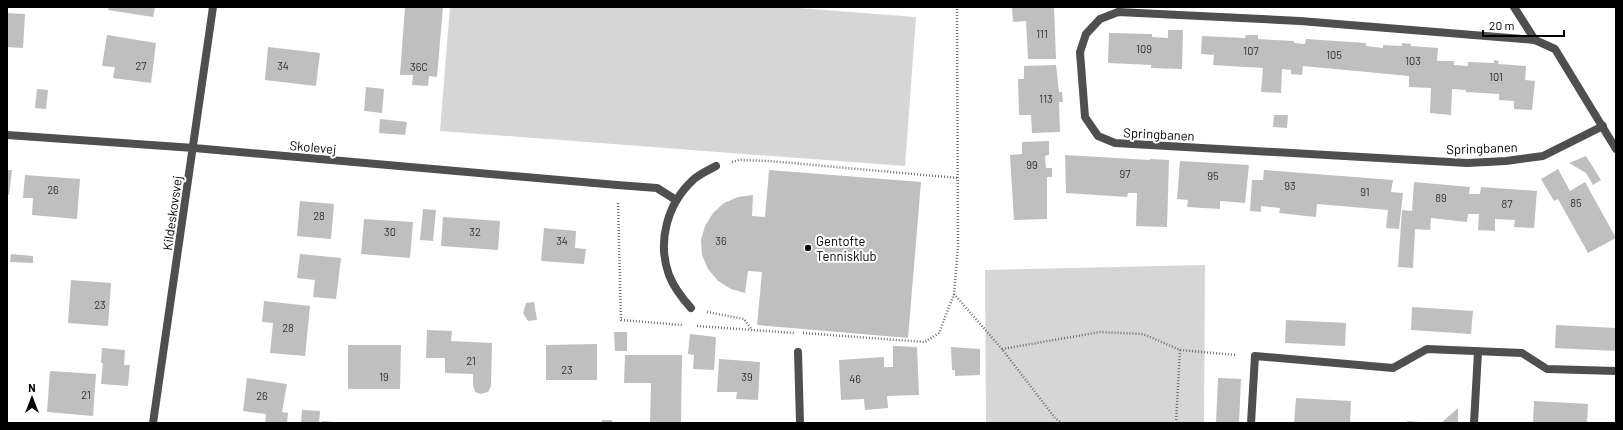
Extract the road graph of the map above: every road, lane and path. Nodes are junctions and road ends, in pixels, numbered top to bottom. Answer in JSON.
{"nodes":[{"id":1,"x":213,"y":7,"type":"edge"},
{"id":2,"x":957,"y":7,"type":"edge"},
{"id":3,"x":1514,"y":7,"type":"edge"},
{"id":4,"x":1535,"y":40,"type":"junction"},
{"id":5,"x":1603,"y":126,"type":"junction"},
{"id":6,"x":7,"y":135,"type":"edge"},
{"id":7,"x":194,"y":148,"type":"junction"},
{"id":8,"x":1616,"y":149,"type":"edge"},
{"id":9,"x":716,"y":166,"type":"joint"},
{"id":10,"x":958,"y":178,"type":"junction"},
{"id":11,"x":676,"y":200,"type":"junction"},
{"id":12,"x":954,"y":294,"type":"junction"},
{"id":13,"x":691,"y":308,"type":"joint"},
{"id":14,"x":752,"y":330,"type":"dead end"},
{"id":15,"x":1002,"y":349,"type":"junction"},
{"id":16,"x":1180,"y":350,"type":"junction"},
{"id":17,"x":798,"y":352,"type":"joint"},
{"id":18,"x":1478,"y":352,"type":"junction"},
{"id":19,"x":1255,"y":356,"type":"junction"},
{"id":20,"x":1616,"y":371,"type":"edge"},
{"id":21,"x":1056,"y":418,"type":"junction"},
{"id":22,"x":153,"y":423,"type":"edge"},
{"id":23,"x":800,"y":423,"type":"edge"},
{"id":24,"x":1056,"y":423,"type":"edge"},
{"id":25,"x":1062,"y":423,"type":"edge"},
{"id":26,"x":1176,"y":423,"type":"edge"},
{"id":27,"x":1251,"y":423,"type":"edge"},
{"id":28,"x":1474,"y":423,"type":"edge"}],
"edges":[{"from":1,"to":7,"type":"street","name":"Kildeskovsvej"},
{"from":2,"to":10,"type":"path"},
{"from":3,"to":4,"type":"street"},
{"from":4,"to":5,"type":"street","name":"Springbanen"},
{"from":4,"to":5,"type":"street","name":"Springbanen"},
{"from":5,"to":8,"type":"street","name":"Springbanen"},
{"from":6,"to":7,"type":"street","name":"Skolevej"},
{"from":7,"to":11,"type":"street","name":"Skolevej"},
{"from":7,"to":22,"type":"street","name":"Kildeskovsvej"},
{"from":9,"to":10,"type":"path"},
{"from":9,"to":11,"type":"street"},
{"from":10,"to":12,"type":"path"},
{"from":11,"to":13,"type":"street"},
{"from":12,"to":15,"type":"path"},
{"from":12,"to":17,"type":"path"},
{"from":13,"to":14,"type":"path"},
{"from":15,"to":16,"type":"path"},
{"from":15,"to":21,"type":"path"},
{"from":16,"to":19,"type":"path"},
{"from":16,"to":26,"type":"path"},
{"from":17,"to":23,"type":"street"},
{"from":18,"to":19,"type":"street"},
{"from":18,"to":20,"type":"street"},
{"from":18,"to":28,"type":"street"},
{"from":19,"to":27,"type":"street"},
{"from":21,"to":24,"type":"path"},
{"from":21,"to":25,"type":"path"}]}
